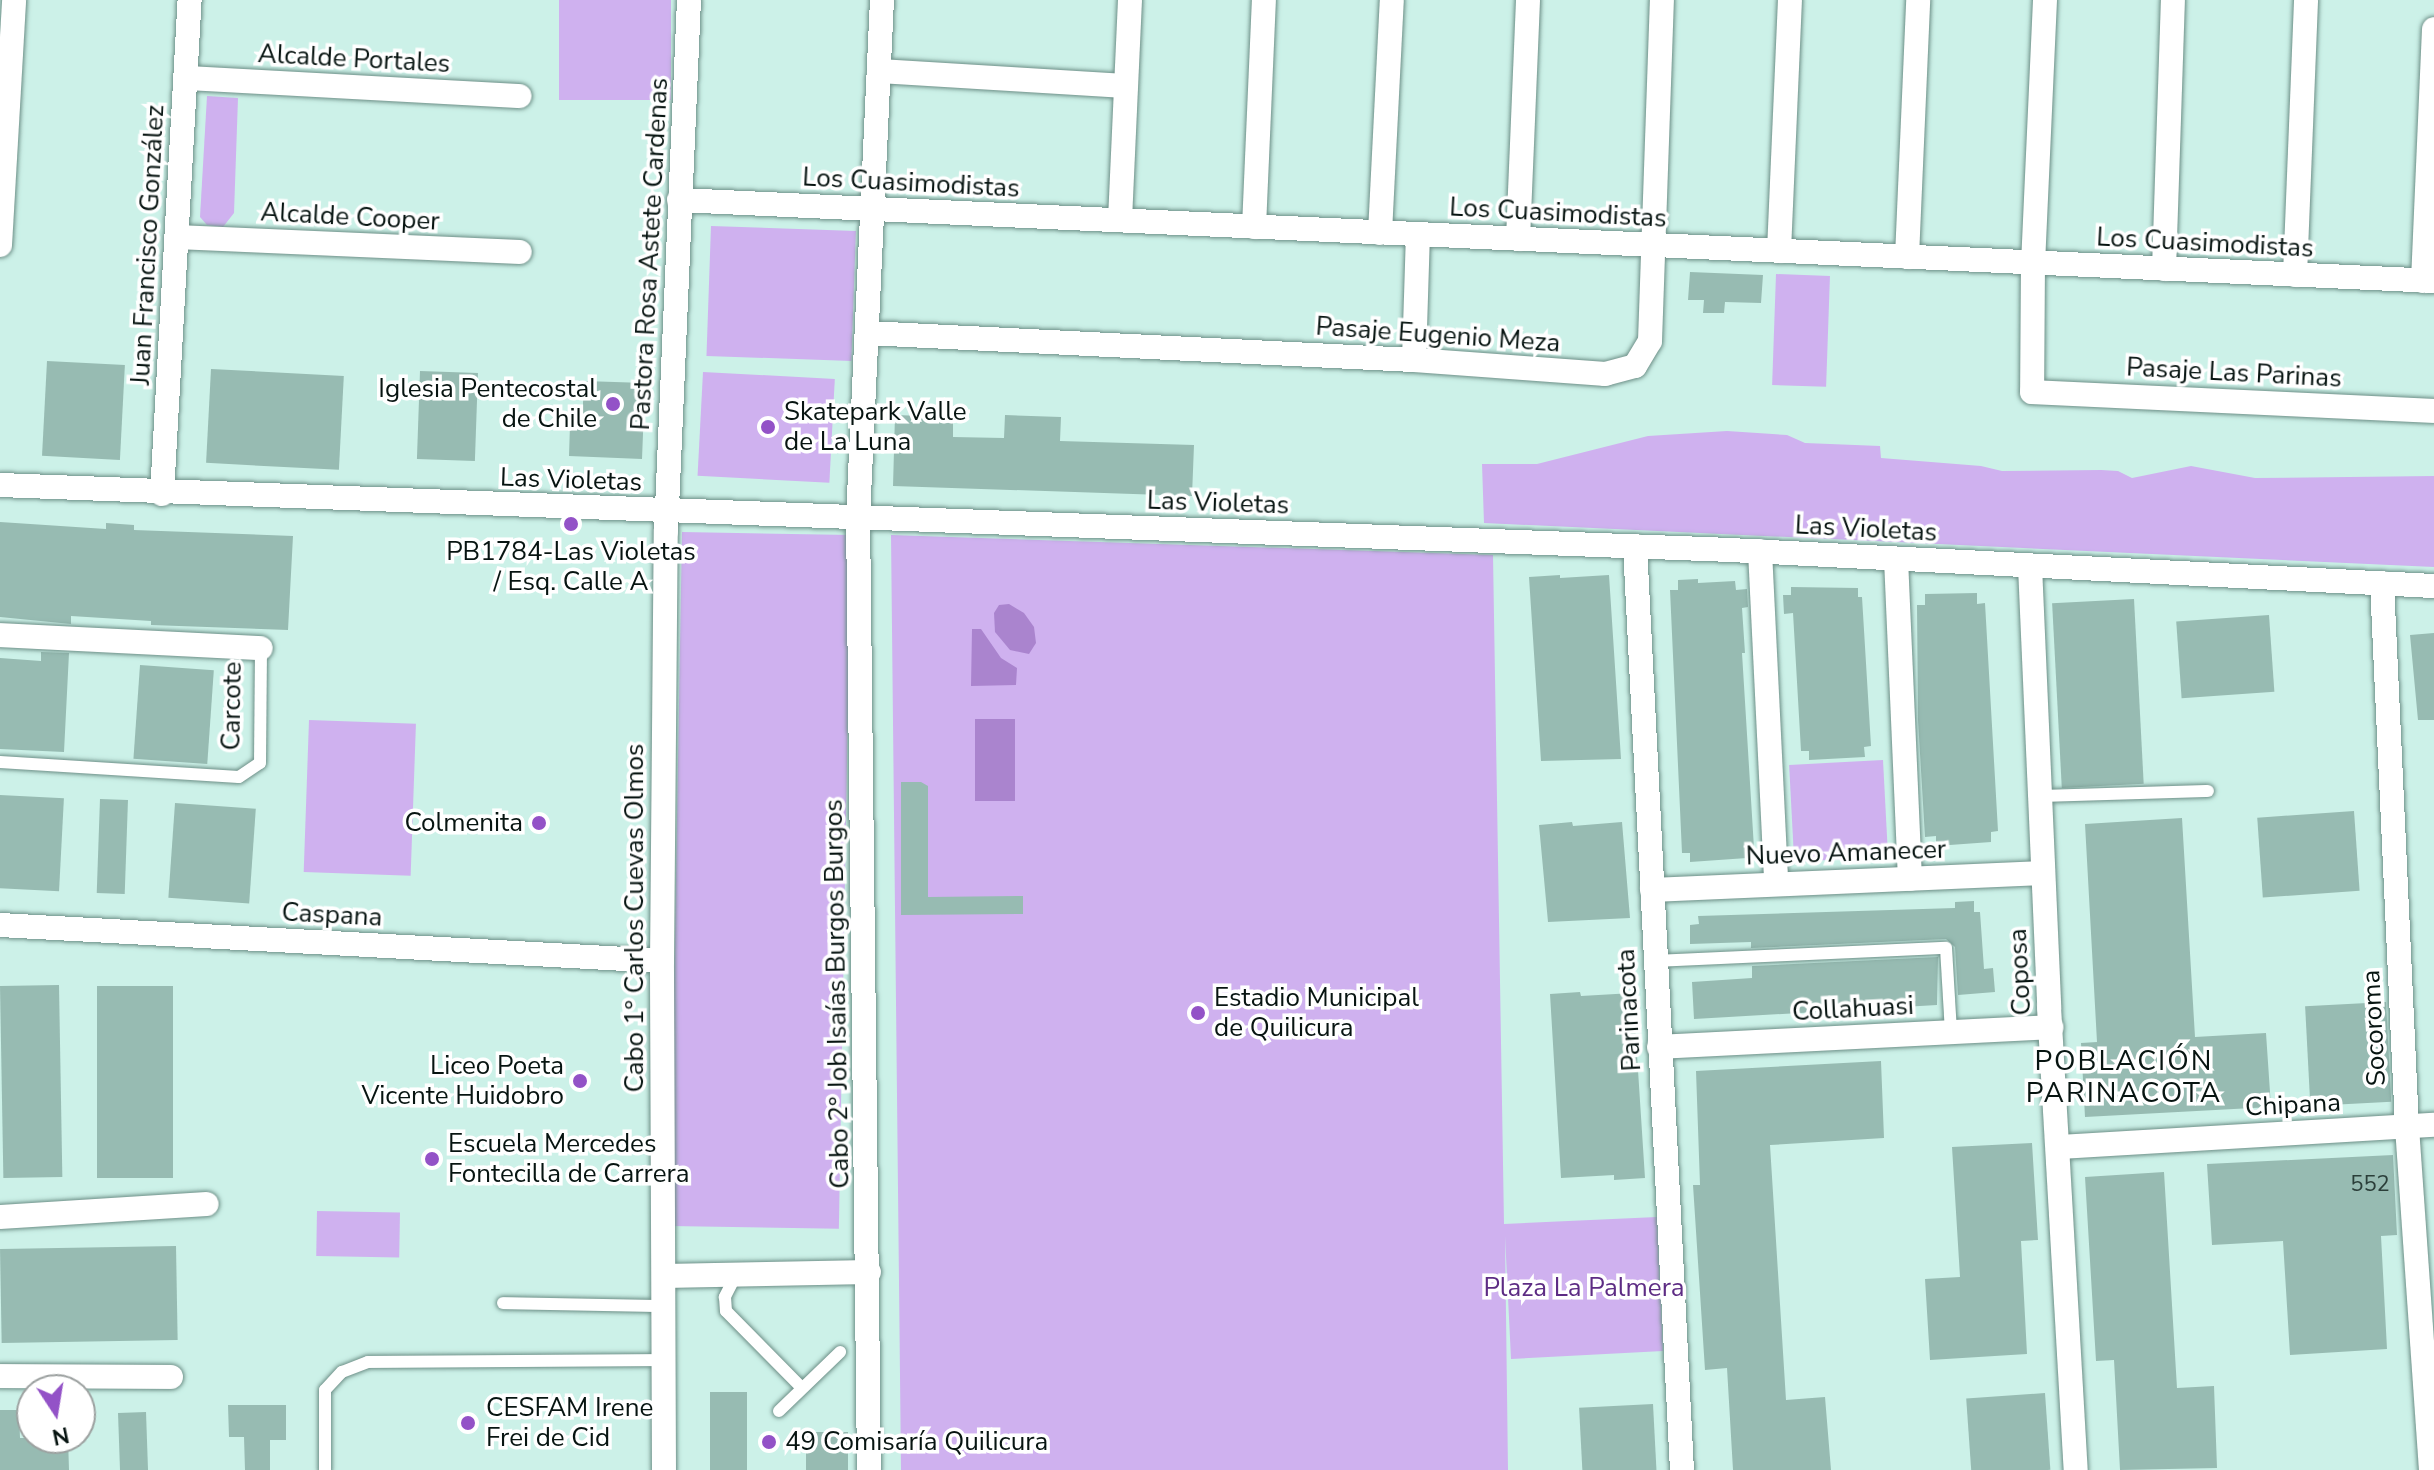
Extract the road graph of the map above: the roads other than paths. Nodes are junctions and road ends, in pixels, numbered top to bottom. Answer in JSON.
{"nodes":[{"id":1,"x":14,"y":0,"type":"edge"},
{"id":2,"x":190,"y":0,"type":"edge"},
{"id":3,"x":689,"y":0,"type":"edge"},
{"id":4,"x":882,"y":0,"type":"edge"},
{"id":5,"x":1130,"y":0,"type":"edge"},
{"id":6,"x":1264,"y":0,"type":"edge"},
{"id":7,"x":1392,"y":0,"type":"edge"},
{"id":8,"x":1528,"y":0,"type":"edge"},
{"id":9,"x":1662,"y":0,"type":"edge"},
{"id":10,"x":1790,"y":0,"type":"edge"},
{"id":11,"x":1918,"y":0,"type":"edge"},
{"id":12,"x":2045,"y":0,"type":"edge"},
{"id":13,"x":2173,"y":0,"type":"edge"},
{"id":14,"x":2306,"y":0,"type":"edge"},
{"id":15,"x":2434,"y":29,"type":"edge"},
{"id":16,"x":879,"y":71,"type":"junction"},
{"id":17,"x":186,"y":78,"type":"junction"},
{"id":18,"x":1126,"y":86,"type":"junction"},
{"id":19,"x":520,"y":96,"type":"dead end"},
{"id":20,"x":679,"y":200,"type":"junction"},
{"id":21,"x":873,"y":209,"type":"junction"},
{"id":22,"x":1120,"y":220,"type":"junction"},
{"id":23,"x":1254,"y":227,"type":"junction"},
{"id":24,"x":1380,"y":233,"type":"junction"},
{"id":25,"x":1418,"y":235,"type":"junction"},
{"id":26,"x":177,"y":237,"type":"junction"},
{"id":27,"x":1518,"y":239,"type":"junction"},
{"id":28,"x":0,"y":245,"type":"edge"},
{"id":29,"x":1652,"y":245,"type":"junction"},
{"id":30,"x":1779,"y":251,"type":"junction"},
{"id":31,"x":520,"y":252,"type":"dead end"},
{"id":32,"x":1907,"y":257,"type":"junction"},
{"id":33,"x":2033,"y":263,"type":"junction"},
{"id":34,"x":2164,"y":269,"type":"junction"},
{"id":35,"x":2295,"y":275,"type":"junction"},
{"id":36,"x":2428,"y":281,"type":"edge"},
{"id":37,"x":867,"y":333,"type":"junction"},
{"id":38,"x":1414,"y":360,"type":"junction"},
{"id":39,"x":2434,"y":411,"type":"edge"},
{"id":40,"x":0,"y":485,"type":"edge"},
{"id":41,"x":162,"y":494,"type":"junction"},
{"id":42,"x":666,"y":511,"type":"junction"},
{"id":43,"x":858,"y":518,"type":"junction"},
{"id":44,"x":1635,"y":546,"type":"junction"},
{"id":45,"x":1760,"y":551,"type":"junction"},
{"id":46,"x":1896,"y":559,"type":"junction"},
{"id":47,"x":2030,"y":566,"type":"junction"},
{"id":48,"x":2382,"y":583,"type":"junction"},
{"id":49,"x":2434,"y":586,"type":"edge"},
{"id":50,"x":0,"y":635,"type":"edge"},
{"id":51,"x":261,"y":648,"type":"joint"},
{"id":52,"x":0,"y":762,"type":"edge"},
{"id":53,"x":2208,"y":791,"type":"dead end"},
{"id":54,"x":2039,"y":796,"type":"junction"},
{"id":55,"x":2043,"y":873,"type":"junction"},
{"id":56,"x":1910,"y":879,"type":"junction"},
{"id":57,"x":1776,"y":884,"type":"junction"},
{"id":58,"x":1652,"y":890,"type":"junction"},
{"id":59,"x":0,"y":925,"type":"edge"},
{"id":60,"x":662,"y":961,"type":"junction"},
{"id":61,"x":1655,"y":961,"type":"junction"},
{"id":62,"x":2051,"y":1027,"type":"junction"},
{"id":63,"x":1951,"y":1033,"type":"junction"},
{"id":64,"x":1659,"y":1047,"type":"junction"},
{"id":65,"x":2434,"y":1125,"type":"edge"},
{"id":66,"x":2407,"y":1127,"type":"junction"},
{"id":67,"x":2059,"y":1147,"type":"junction"},
{"id":68,"x":207,"y":1204,"type":"dead end"},
{"id":69,"x":0,"y":1217,"type":"edge"},
{"id":70,"x":869,"y":1272,"type":"junction"},
{"id":71,"x":736,"y":1275,"type":"junction"},
{"id":72,"x":664,"y":1276,"type":"junction"},
{"id":73,"x":503,"y":1303,"type":"dead end"},
{"id":74,"x":664,"y":1306,"type":"junction"},
{"id":75,"x":840,"y":1352,"type":"dead end"},
{"id":76,"x":664,"y":1360,"type":"junction"},
{"id":77,"x":0,"y":1376,"type":"edge"},
{"id":78,"x":171,"y":1377,"type":"dead end"},
{"id":79,"x":802,"y":1388,"type":"junction"},
{"id":80,"x":779,"y":1411,"type":"dead end"},
{"id":81,"x":325,"y":1470,"type":"edge"},
{"id":82,"x":664,"y":1470,"type":"edge"},
{"id":83,"x":869,"y":1470,"type":"edge"},
{"id":84,"x":1682,"y":1470,"type":"edge"},
{"id":85,"x":2076,"y":1470,"type":"edge"},
{"id":86,"x":2431,"y":1470,"type":"edge"}],
"edges":[{"from":1,"to":28,"type":"street"},
{"from":2,"to":17,"type":"street","name":"Juan Francisco González"},
{"from":3,"to":20,"type":"street","name":"Pastora Rosa Astete Cardenas"},
{"from":4,"to":16,"type":"street","name":"Cabo 2° Job Isaías Burgos Burgos"},
{"from":5,"to":18,"type":"street"},
{"from":6,"to":23,"type":"street"},
{"from":7,"to":24,"type":"street"},
{"from":8,"to":27,"type":"street"},
{"from":9,"to":29,"type":"street","name":"Pasaje Eugenio Meza"},
{"from":10,"to":30,"type":"street"},
{"from":11,"to":32,"type":"street"},
{"from":12,"to":33,"type":"street"},
{"from":13,"to":34,"type":"street"},
{"from":14,"to":35,"type":"street"},
{"from":15,"to":36,"type":"street"},
{"from":16,"to":18,"type":"street"},
{"from":16,"to":21,"type":"street","name":"Cabo 2° Job Isaías Burgos Burgos"},
{"from":17,"to":19,"type":"street","name":"Alcalde Portales"},
{"from":17,"to":26,"type":"street","name":"Juan Francisco González"},
{"from":18,"to":22,"type":"street"},
{"from":20,"to":21,"type":"street","name":"Los Cuasimodistas"},
{"from":20,"to":42,"type":"street","name":"Pastora Rosa Astete Cardenas"},
{"from":21,"to":22,"type":"street","name":"Los Cuasimodistas"},
{"from":21,"to":37,"type":"street","name":"Cabo 2° Job Isaías Burgos Burgos"},
{"from":22,"to":23,"type":"street","name":"Los Cuasimodistas"},
{"from":23,"to":24,"type":"street","name":"Los Cuasimodistas"},
{"from":24,"to":25,"type":"street","name":"Los Cuasimodistas"},
{"from":25,"to":27,"type":"street","name":"Los Cuasimodistas"},
{"from":25,"to":38,"type":"street"},
{"from":26,"to":31,"type":"street","name":"Alcalde Cooper"},
{"from":26,"to":41,"type":"street","name":"Juan Francisco González"},
{"from":27,"to":29,"type":"street","name":"Los Cuasimodistas"},
{"from":29,"to":30,"type":"street","name":"Los Cuasimodistas"},
{"from":29,"to":38,"type":"street","name":"Pasaje Eugenio Meza"},
{"from":30,"to":32,"type":"street","name":"Los Cuasimodistas"},
{"from":32,"to":33,"type":"street","name":"Los Cuasimodistas"},
{"from":33,"to":34,"type":"street","name":"Los Cuasimodistas"},
{"from":33,"to":39,"type":"street","name":"Pasaje Las Parinas"},
{"from":34,"to":35,"type":"street","name":"Los Cuasimodistas"},
{"from":35,"to":36,"type":"street","name":"Los Cuasimodistas"},
{"from":37,"to":38,"type":"street","name":"Pasaje Eugenio Meza"},
{"from":37,"to":43,"type":"street","name":"Cabo 2° Job Isaías Burgos Burgos"},
{"from":40,"to":41,"type":"street","name":"Las Violetas"},
{"from":41,"to":42,"type":"street","name":"Las Violetas"},
{"from":42,"to":43,"type":"street","name":"Las Violetas"},
{"from":42,"to":60,"type":"street","name":"Cabo 1° Carlos Cuevas Olmos"},
{"from":43,"to":44,"type":"street","name":"Las Violetas"},
{"from":43,"to":70,"type":"street","name":"Cabo 2° Job Isaías Burgos Burgos"},
{"from":44,"to":45,"type":"street","name":"Las Violetas"},
{"from":44,"to":58,"type":"street","name":"Parinacota"},
{"from":45,"to":46,"type":"street","name":"Las Violetas"},
{"from":45,"to":57,"type":"street"},
{"from":46,"to":47,"type":"street","name":"Las Violetas"},
{"from":46,"to":56,"type":"street"},
{"from":47,"to":48,"type":"street","name":"Las Violetas"},
{"from":47,"to":54,"type":"street","name":"Coposa"},
{"from":48,"to":49,"type":"street","name":"Las Violetas"},
{"from":48,"to":66,"type":"street","name":"Socoroma"},
{"from":50,"to":51,"type":"street","name":"Carcote"},
{"from":51,"to":52,"type":"lane","name":"Carcote"},
{"from":53,"to":54,"type":"lane"},
{"from":54,"to":55,"type":"street","name":"Coposa"},
{"from":55,"to":56,"type":"street","name":"Nuevo Amanecer"},
{"from":55,"to":62,"type":"street","name":"Coposa"},
{"from":56,"to":57,"type":"street","name":"Nuevo Amanecer"},
{"from":57,"to":58,"type":"street","name":"Nuevo Amanecer"},
{"from":58,"to":61,"type":"street","name":"Parinacota"},
{"from":59,"to":60,"type":"street","name":"Caspana"},
{"from":60,"to":72,"type":"street","name":"Cabo 1° Carlos Cuevas Olmos"},
{"from":61,"to":63,"type":"lane"},
{"from":61,"to":64,"type":"street","name":"Parinacota"},
{"from":62,"to":63,"type":"street","name":"Collahuasi"},
{"from":62,"to":67,"type":"street","name":"Coposa"},
{"from":63,"to":64,"type":"street","name":"Collahuasi"},
{"from":64,"to":84,"type":"street","name":"Parinacota"},
{"from":65,"to":66,"type":"street","name":"Chipana"},
{"from":66,"to":67,"type":"street","name":"Chipana"},
{"from":66,"to":86,"type":"street","name":"Socoroma"},
{"from":67,"to":85,"type":"street","name":"Coposa"},
{"from":68,"to":69,"type":"street"},
{"from":70,"to":71,"type":"street"},
{"from":70,"to":83,"type":"street","name":"Cabo 2° Job Isaías Burgos Burgos"},
{"from":71,"to":72,"type":"street"},
{"from":71,"to":79,"type":"lane"},
{"from":72,"to":74,"type":"street","name":"Cabo 1° Carlos Cuevas Olmos"},
{"from":73,"to":74,"type":"lane"},
{"from":74,"to":76,"type":"street","name":"Cabo 1° Carlos Cuevas Olmos"},
{"from":75,"to":79,"type":"lane"},
{"from":76,"to":81,"type":"lane"},
{"from":76,"to":82,"type":"street","name":"Cabo 1° Carlos Cuevas Olmos"},
{"from":77,"to":78,"type":"street"},
{"from":79,"to":80,"type":"lane"}]}
